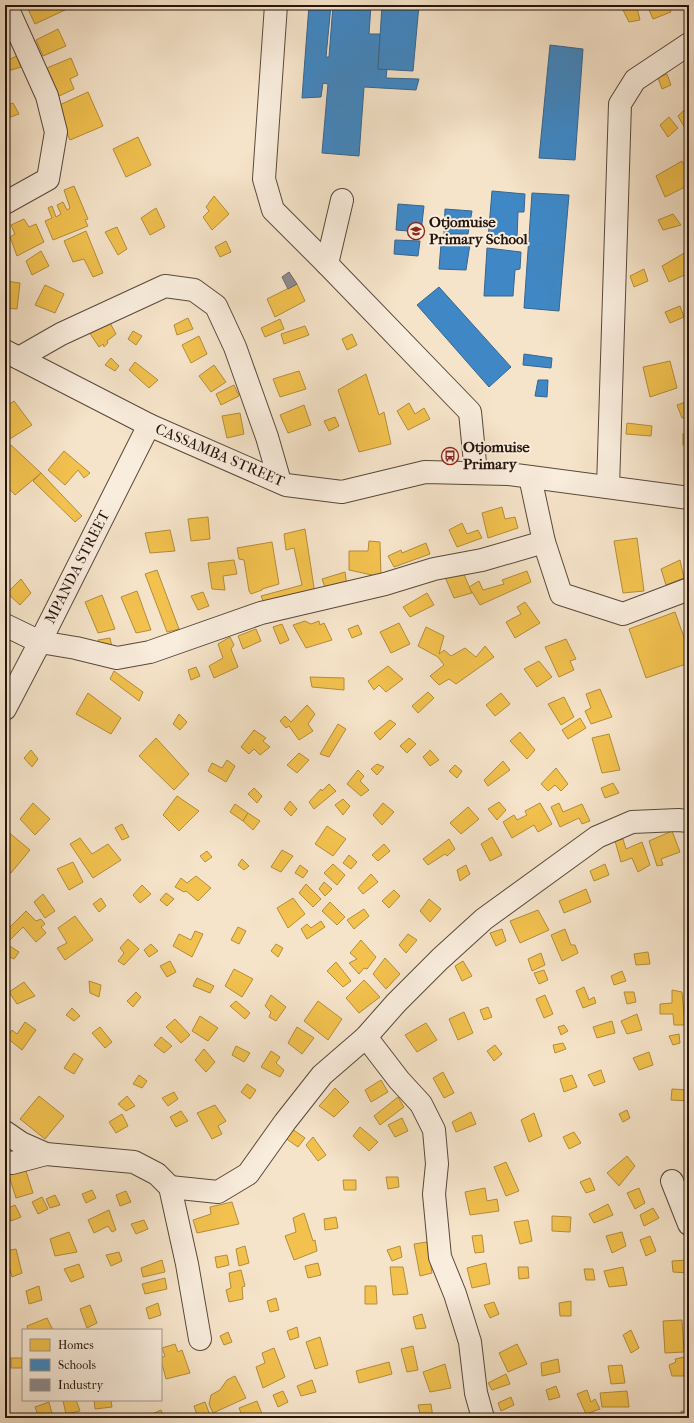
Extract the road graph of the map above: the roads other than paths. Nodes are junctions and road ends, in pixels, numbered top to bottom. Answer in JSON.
{"nodes":[{"id":1,"x":6,"y":5,"type":"edge"},
{"id":2,"x":276,"y":5,"type":"edge"},
{"id":3,"x":688,"y":46,"type":"edge"},
{"id":4,"x":342,"y":200,"type":"dead end"},
{"id":5,"x":5,"y":203,"type":"edge"},
{"id":6,"x":327,"y":264,"type":"junction"},
{"id":7,"x":12,"y":355,"type":"edge"},
{"id":8,"x":149,"y":425,"type":"junction"},
{"id":9,"x":476,"y":473,"type":"junction"},
{"id":10,"x":530,"y":477,"type":"junction"},
{"id":11,"x":280,"y":482,"type":"junction"},
{"id":12,"x":608,"y":487,"type":"junction"},
{"id":13,"x":689,"y":498,"type":"edge"},
{"id":14,"x":544,"y":542,"type":"junction"},
{"id":15,"x":689,"y":589,"type":"edge"},
{"id":16,"x":5,"y":625,"type":"edge"},
{"id":17,"x":40,"y":642,"type":"junction"},
{"id":18,"x":5,"y":708,"type":"edge"},
{"id":19,"x":689,"y":821,"type":"edge"},
{"id":20,"x":366,"y":1036,"type":"junction"},
{"id":21,"x":5,"y":1132,"type":"edge"},
{"id":22,"x":46,"y":1154,"type":"junction"},
{"id":23,"x":5,"y":1162,"type":"edge"},
{"id":24,"x":672,"y":1181,"type":"dead end"},
{"id":25,"x":170,"y":1187,"type":"junction"},
{"id":26,"x":689,"y":1224,"type":"edge"},
{"id":27,"x":200,"y":1339,"type":"dead end"},
{"id":28,"x":482,"y":1418,"type":"edge"}],
"edges":[{"from":1,"to":5,"type":"street"},
{"from":2,"to":6,"type":"street"},
{"from":3,"to":12,"type":"street"},
{"from":4,"to":6,"type":"street"},
{"from":6,"to":9,"type":"street"},
{"from":7,"to":8,"type":"street","name":"CASSAMBA STREET"},
{"from":7,"to":11,"type":"street"},
{"from":8,"to":11,"type":"street","name":"CASSAMBA STREET"},
{"from":8,"to":17,"type":"street","name":"MPANDA STREET"},
{"from":9,"to":10,"type":"street","name":"CASSAMBA STREET"},
{"from":9,"to":11,"type":"street","name":"CASSAMBA STREET"},
{"from":10,"to":12,"type":"street","name":"CASSAMBA STREET"},
{"from":10,"to":14,"type":"street"},
{"from":12,"to":13,"type":"street","name":"CASSAMBA STREET"},
{"from":14,"to":15,"type":"street"},
{"from":14,"to":17,"type":"street"},
{"from":16,"to":17,"type":"street"},
{"from":17,"to":18,"type":"street","name":"MPANDA STREET"},
{"from":19,"to":20,"type":"street"},
{"from":20,"to":25,"type":"street"},
{"from":20,"to":28,"type":"street"},
{"from":21,"to":22,"type":"street"},
{"from":22,"to":23,"type":"street"},
{"from":22,"to":25,"type":"street"},
{"from":24,"to":26,"type":"street"},
{"from":25,"to":27,"type":"street"}]}
